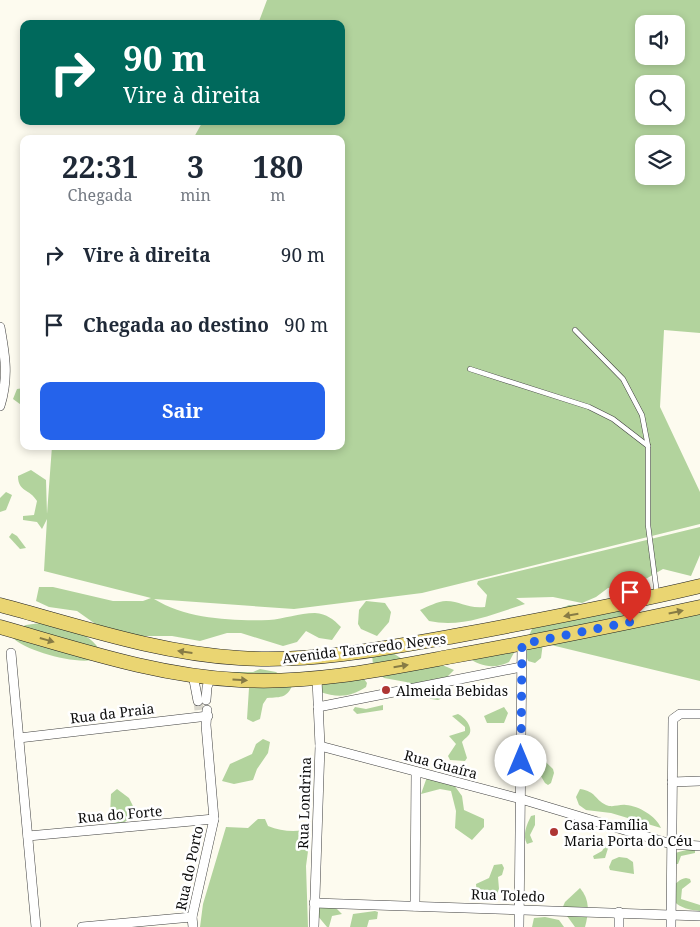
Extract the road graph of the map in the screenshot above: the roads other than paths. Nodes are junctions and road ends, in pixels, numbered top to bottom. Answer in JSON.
{"nodes":[{"id":1,"x":0,"y":327,"type":"edge"},
{"id":2,"x":575,"y":330,"type":"dead end"},
{"id":3,"x":470,"y":369,"type":"dead end"},
{"id":4,"x":0,"y":406,"type":"edge"},
{"id":5,"x":648,"y":446,"type":"junction"},
{"id":6,"x":700,"y":586,"type":"edge"},
{"id":7,"x":658,"y":596,"type":"junction"},
{"id":8,"x":0,"y":605,"type":"edge"},
{"id":9,"x":700,"y":608,"type":"edge"},
{"id":10,"x":0,"y":627,"type":"edge"},
{"id":11,"x":522,"y":644,"type":"junction"},
{"id":12,"x":11,"y":653,"type":"dead end"},
{"id":13,"x":521,"y":667,"type":"junction"},
{"id":14,"x":193,"y":676,"type":"junction"},
{"id":15,"x":211,"y":677,"type":"junction"},
{"id":16,"x":317,"y":679,"type":"junction"},
{"id":17,"x":318,"y":707,"type":"junction"},
{"id":18,"x":203,"y":711,"type":"junction"},
{"id":19,"x":700,"y":714,"type":"edge"},
{"id":20,"x":19,"y":738,"type":"junction"},
{"id":21,"x":320,"y":746,"type":"junction"},
{"id":22,"x":416,"y":772,"type":"junction"},
{"id":23,"x":700,"y":781,"type":"edge"},
{"id":24,"x":672,"y":782,"type":"junction"},
{"id":25,"x":521,"y":799,"type":"junction"},
{"id":26,"x":214,"y":819,"type":"junction"},
{"id":27,"x":28,"y":836,"type":"junction"},
{"id":28,"x":671,"y":844,"type":"junction"},
{"id":29,"x":700,"y":846,"type":"edge"},
{"id":30,"x":314,"y":904,"type":"junction"},
{"id":31,"x":415,"y":906,"type":"junction"},
{"id":32,"x":519,"y":909,"type":"junction"},
{"id":33,"x":619,"y":912,"type":"junction"},
{"id":34,"x":671,"y":914,"type":"junction"},
{"id":35,"x":700,"y":916,"type":"edge"},
{"id":36,"x":192,"y":917,"type":"junction"},
{"id":37,"x":36,"y":927,"type":"edge"},
{"id":38,"x":82,"y":927,"type":"edge"},
{"id":39,"x":193,"y":927,"type":"edge"},
{"id":40,"x":314,"y":927,"type":"edge"},
{"id":41,"x":518,"y":927,"type":"edge"},
{"id":42,"x":618,"y":927,"type":"edge"},
{"id":43,"x":671,"y":927,"type":"edge"}],
"edges":[{"from":1,"to":4,"type":"street"},
{"from":2,"to":5,"type":"lane"},
{"from":3,"to":5,"type":"lane"},
{"from":5,"to":7,"type":"lane"},
{"from":6,"to":7,"type":"main road","name":"Avenida Tancredo Neves"},
{"from":7,"to":8,"type":"main road","name":"Avenida Tancredo Neves","one_way":true},
{"from":11,"to":9,"type":"main road","name":"Avenida Tancredo Neves","one_way":true},
{"from":10,"to":14,"type":"main road","name":"Avenida Tancredo Neves","one_way":true},
{"from":11,"to":13,"type":"street"},
{"from":16,"to":11,"type":"main road","name":"Avenida Tancredo Neves","one_way":true},
{"from":12,"to":20,"type":"street"},
{"from":13,"to":17,"type":"street"},
{"from":13,"to":25,"type":"street"},
{"from":14,"to":15,"type":"main road","name":"Avenida Tancredo Neves"},
{"from":14,"to":18,"type":"street","name":"Rua do Porto"},
{"from":15,"to":16,"type":"main road","name":"Avenida Tancredo Neves","one_way":true},
{"from":15,"to":18,"type":"street","name":"Rua do Porto"},
{"from":16,"to":17,"type":"street","name":"Rua Londrina"},
{"from":17,"to":21,"type":"street","name":"Rua Londrina"},
{"from":18,"to":20,"type":"street","name":"Rua da Praia"},
{"from":18,"to":26,"type":"street","name":"Rua do Porto"},
{"from":19,"to":24,"type":"street"},
{"from":20,"to":27,"type":"street"},
{"from":21,"to":22,"type":"street","name":"Rua Guaíra"},
{"from":21,"to":30,"type":"street","name":"Rua Londrina"},
{"from":22,"to":25,"type":"street","name":"Rua Guaíra"},
{"from":22,"to":31,"type":"street"},
{"from":23,"to":24,"type":"street"},
{"from":24,"to":28,"type":"street"},
{"from":25,"to":28,"type":"street","name":"Rua Guaíra"},
{"from":25,"to":32,"type":"street"},
{"from":26,"to":27,"type":"street","name":"Rua do Forte"},
{"from":26,"to":36,"type":"street","name":"Rua do Porto"},
{"from":27,"to":37,"type":"street"},
{"from":28,"to":29,"type":"street","name":"Rua Guaíra"},
{"from":28,"to":34,"type":"street"},
{"from":30,"to":31,"type":"street","name":"Rua Toledo"},
{"from":30,"to":40,"type":"street","name":"Rua Londrina"},
{"from":31,"to":32,"type":"street","name":"Rua Toledo"},
{"from":32,"to":33,"type":"street","name":"Rua Toledo"},
{"from":32,"to":41,"type":"street"},
{"from":33,"to":34,"type":"street","name":"Rua Toledo"},
{"from":33,"to":42,"type":"street"},
{"from":34,"to":35,"type":"street","name":"Rua Toledo"},
{"from":34,"to":43,"type":"street"},
{"from":36,"to":38,"type":"street"},
{"from":36,"to":39,"type":"street","name":"Rua do Porto"}]}
